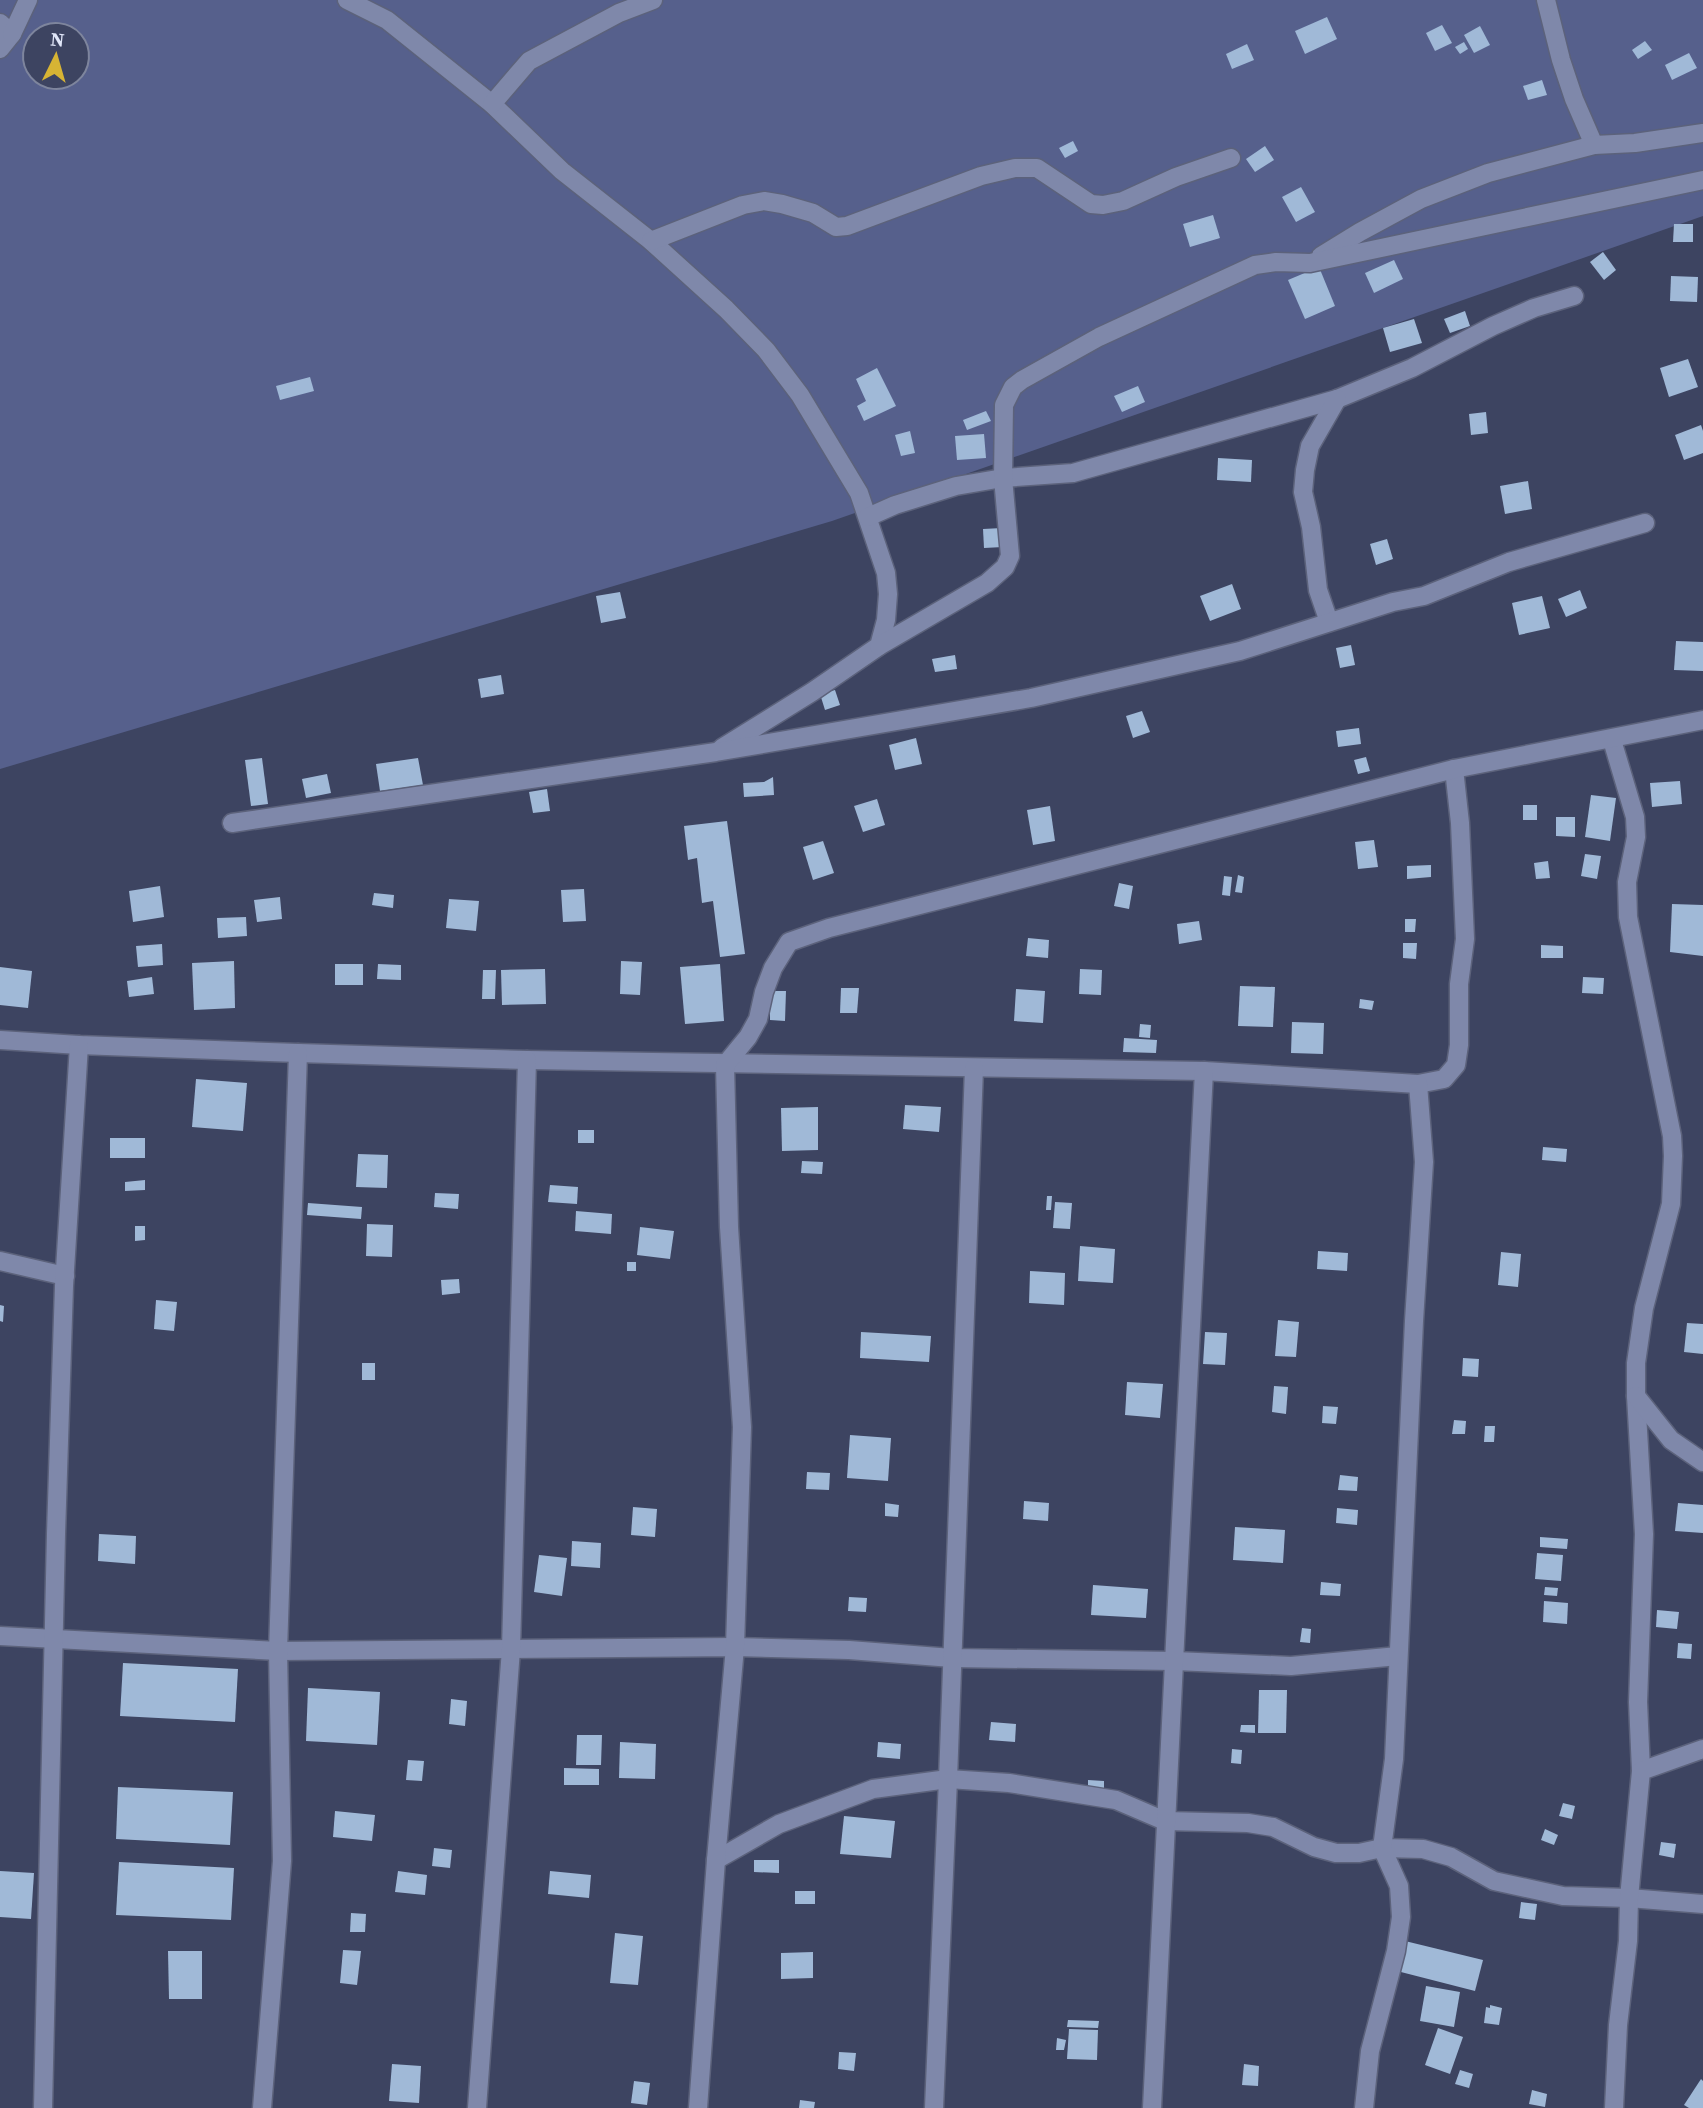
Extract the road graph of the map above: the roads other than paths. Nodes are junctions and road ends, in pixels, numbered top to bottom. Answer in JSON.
{"nodes":[{"id":1,"x":27,"y":0,"type":"edge"},
{"id":2,"x":347,"y":0,"type":"edge"},
{"id":3,"x":653,"y":0,"type":"edge"},
{"id":4,"x":1546,"y":0,"type":"edge"},
{"id":5,"x":4,"y":35,"type":"edge"},
{"id":6,"x":492,"y":104,"type":"junction"},
{"id":7,"x":1703,"y":133,"type":"edge"},
{"id":8,"x":1594,"y":145,"type":"junction"},
{"id":9,"x":1231,"y":158,"type":"dead end"},
{"id":10,"x":1703,"y":180,"type":"edge"},
{"id":11,"x":651,"y":241,"type":"junction"},
{"id":12,"x":1310,"y":263,"type":"junction"},
{"id":13,"x":1574,"y":296,"type":"dead end"},
{"id":14,"x":1337,"y":400,"type":"junction"},
{"id":15,"x":1003,"y":478,"type":"junction"},
{"id":16,"x":868,"y":517,"type":"junction"},
{"id":17,"x":1645,"y":523,"type":"dead end"},
{"id":18,"x":1329,"y":622,"type":"junction"},
{"id":19,"x":879,"y":646,"type":"junction"},
{"id":20,"x":1703,"y":720,"type":"edge"},
{"id":21,"x":1612,"y":740,"type":"junction"},
{"id":22,"x":716,"y":752,"type":"junction"},
{"id":23,"x":1454,"y":769,"type":"junction"},
{"id":24,"x":232,"y":823,"type":"dead end"},
{"id":25,"x":0,"y":1040,"type":"edge"},
{"id":26,"x":79,"y":1045,"type":"junction"},
{"id":27,"x":298,"y":1054,"type":"junction"},
{"id":28,"x":527,"y":1060,"type":"junction"},
{"id":29,"x":724,"y":1065,"type":"junction"},
{"id":30,"x":974,"y":1068,"type":"junction"},
{"id":31,"x":1204,"y":1071,"type":"junction"},
{"id":32,"x":1418,"y":1084,"type":"junction"},
{"id":33,"x":0,"y":1261,"type":"edge"},
{"id":34,"x":65,"y":1276,"type":"junction"},
{"id":35,"x":1636,"y":1396,"type":"junction"},
{"id":36,"x":1703,"y":1462,"type":"edge"},
{"id":37,"x":0,"y":1636,"type":"edge"},
{"id":38,"x":54,"y":1638,"type":"junction"},
{"id":39,"x":735,"y":1647,"type":"junction"},
{"id":40,"x":511,"y":1649,"type":"junction"},
{"id":41,"x":278,"y":1651,"type":"junction"},
{"id":42,"x":1398,"y":1656,"type":"junction"},
{"id":43,"x":953,"y":1658,"type":"junction"},
{"id":44,"x":1175,"y":1661,"type":"junction"},
{"id":45,"x":1703,"y":1749,"type":"edge"},
{"id":46,"x":1641,"y":1771,"type":"junction"},
{"id":47,"x":948,"y":1779,"type":"junction"},
{"id":48,"x":1165,"y":1821,"type":"junction"},
{"id":49,"x":1382,"y":1848,"type":"junction"},
{"id":50,"x":716,"y":1860,"type":"junction"},
{"id":51,"x":1629,"y":1898,"type":"junction"},
{"id":52,"x":1703,"y":1904,"type":"edge"},
{"id":53,"x":43,"y":2108,"type":"edge"},
{"id":54,"x":262,"y":2108,"type":"edge"},
{"id":55,"x":477,"y":2108,"type":"edge"},
{"id":56,"x":698,"y":2108,"type":"edge"},
{"id":57,"x":934,"y":2108,"type":"edge"},
{"id":58,"x":1152,"y":2108,"type":"edge"},
{"id":59,"x":1364,"y":2108,"type":"edge"},
{"id":60,"x":1614,"y":2108,"type":"edge"}],
"edges":[{"from":1,"to":5,"type":"street"},
{"from":2,"to":6,"type":"street"},
{"from":3,"to":6,"type":"street"},
{"from":4,"to":8,"type":"street"},
{"from":6,"to":11,"type":"street"},
{"from":7,"to":8,"type":"street"},
{"from":8,"to":12,"type":"street"},
{"from":9,"to":11,"type":"street"},
{"from":10,"to":12,"type":"street"},
{"from":11,"to":16,"type":"street"},
{"from":12,"to":15,"type":"street"},
{"from":13,"to":14,"type":"street"},
{"from":14,"to":15,"type":"street"},
{"from":14,"to":18,"type":"street"},
{"from":15,"to":16,"type":"street"},
{"from":15,"to":19,"type":"street"},
{"from":16,"to":19,"type":"street"},
{"from":17,"to":18,"type":"street"},
{"from":18,"to":22,"type":"street"},
{"from":19,"to":22,"type":"street"},
{"from":20,"to":21,"type":"street"},
{"from":21,"to":23,"type":"street"},
{"from":21,"to":35,"type":"street"},
{"from":22,"to":24,"type":"street"},
{"from":23,"to":29,"type":"street"},
{"from":23,"to":32,"type":"street"},
{"from":25,"to":26,"type":"street"},
{"from":26,"to":27,"type":"street"},
{"from":26,"to":34,"type":"street"},
{"from":27,"to":28,"type":"street"},
{"from":27,"to":41,"type":"street"},
{"from":28,"to":29,"type":"street"},
{"from":28,"to":40,"type":"street"},
{"from":29,"to":30,"type":"street"},
{"from":29,"to":39,"type":"street"},
{"from":30,"to":31,"type":"street"},
{"from":30,"to":43,"type":"street"},
{"from":31,"to":32,"type":"street"},
{"from":31,"to":44,"type":"street"},
{"from":32,"to":42,"type":"street"},
{"from":33,"to":34,"type":"street"},
{"from":34,"to":38,"type":"street"},
{"from":35,"to":36,"type":"street"},
{"from":35,"to":46,"type":"street"},
{"from":37,"to":38,"type":"street"},
{"from":38,"to":41,"type":"street"},
{"from":38,"to":53,"type":"street"},
{"from":39,"to":40,"type":"street"},
{"from":39,"to":43,"type":"street"},
{"from":39,"to":50,"type":"street"},
{"from":40,"to":41,"type":"street"},
{"from":40,"to":55,"type":"street"},
{"from":41,"to":54,"type":"street"},
{"from":42,"to":44,"type":"street"},
{"from":42,"to":49,"type":"street"},
{"from":43,"to":44,"type":"street"},
{"from":43,"to":47,"type":"street"},
{"from":44,"to":48,"type":"street"},
{"from":45,"to":46,"type":"street"},
{"from":46,"to":51,"type":"street"},
{"from":47,"to":48,"type":"street"},
{"from":47,"to":50,"type":"street"},
{"from":47,"to":57,"type":"street"},
{"from":48,"to":49,"type":"street"},
{"from":48,"to":58,"type":"street"},
{"from":49,"to":51,"type":"street"},
{"from":49,"to":59,"type":"street"},
{"from":50,"to":56,"type":"street"},
{"from":51,"to":52,"type":"street"},
{"from":51,"to":60,"type":"street"}]}
